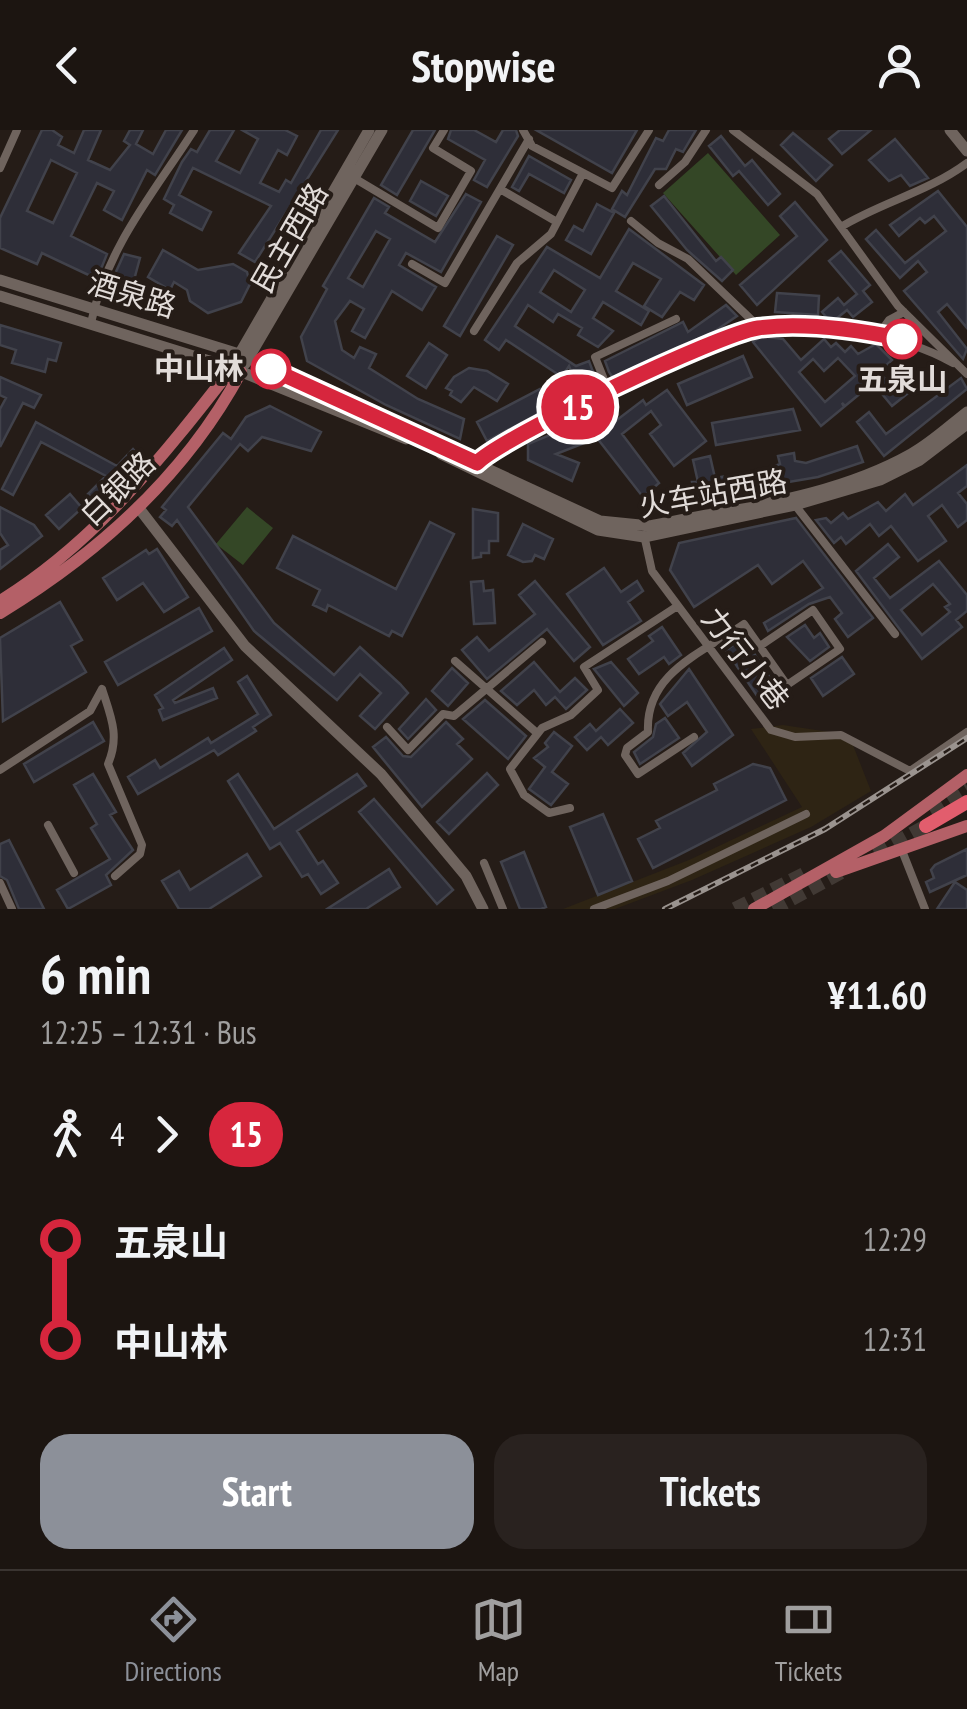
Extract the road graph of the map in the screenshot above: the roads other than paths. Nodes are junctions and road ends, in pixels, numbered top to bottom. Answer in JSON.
{"nodes":[{"id":1,"x":18,"y":130,"type":"edge"},
{"id":2,"x":194,"y":130,"type":"edge"},
{"id":3,"x":369,"y":130,"type":"edge"},
{"id":4,"x":382,"y":130,"type":"edge"},
{"id":5,"x":444,"y":130,"type":"edge"},
{"id":6,"x":523,"y":130,"type":"edge"},
{"id":7,"x":648,"y":130,"type":"edge"},
{"id":8,"x":706,"y":130,"type":"edge"},
{"id":9,"x":733,"y":130,"type":"edge"},
{"id":10,"x":950,"y":130,"type":"edge"},
{"id":11,"x":529,"y":140,"type":"junction"},
{"id":12,"x":967,"y":151,"type":"edge"},
{"id":13,"x":967,"y":163,"type":"edge"},
{"id":14,"x":0,"y":168,"type":"edge"},
{"id":15,"x":583,"y":173,"type":"junction"},
{"id":16,"x":354,"y":178,"type":"junction"},
{"id":17,"x":660,"y":185,"type":"dead end"},
{"id":18,"x":500,"y":189,"type":"junction"},
{"id":19,"x":631,"y":221,"type":"dead end"},
{"id":20,"x":557,"y":222,"type":"junction"},
{"id":21,"x":841,"y":228,"type":"junction"},
{"id":22,"x":412,"y":264,"type":"dead end"},
{"id":23,"x":0,"y":280,"type":"edge"},
{"id":24,"x":0,"y":296,"type":"edge"},
{"id":25,"x":94,"y":309,"type":"junction"},
{"id":26,"x":901,"y":309,"type":"junction"},
{"id":27,"x":676,"y":319,"type":"dead end"},
{"id":28,"x":91,"y":323,"type":"junction"},
{"id":29,"x":760,"y":328,"type":"junction"},
{"id":30,"x":474,"y":331,"type":"dead end"},
{"id":31,"x":879,"y":334,"type":"junction"},
{"id":32,"x":244,"y":357,"type":"junction"},
{"id":33,"x":953,"y":363,"type":"junction"},
{"id":34,"x":236,"y":370,"type":"junction"},
{"id":35,"x":967,"y":374,"type":"edge"},
{"id":36,"x":609,"y":392,"type":"junction"},
{"id":37,"x":967,"y":412,"type":"edge"},
{"id":38,"x":967,"y":424,"type":"edge"},
{"id":39,"x":474,"y":466,"type":"junction"},
{"id":40,"x":795,"y":505,"type":"junction"},
{"id":41,"x":138,"y":507,"type":"junction"},
{"id":42,"x":643,"y":531,"type":"junction"},
{"id":43,"x":0,"y":600,"type":"edge"},
{"id":44,"x":676,"y":607,"type":"junction"},
{"id":45,"x":0,"y":613,"type":"edge"},
{"id":46,"x":895,"y":634,"type":"dead end"},
{"id":47,"x":542,"y":642,"type":"dead end"},
{"id":48,"x":760,"y":646,"type":"junction"},
{"id":49,"x":708,"y":649,"type":"junction"},
{"id":50,"x":455,"y":662,"type":"dead end"},
{"id":51,"x":486,"y":688,"type":"junction"},
{"id":52,"x":387,"y":727,"type":"dead end"},
{"id":53,"x":967,"y":732,"type":"edge"},
{"id":54,"x":537,"y":734,"type":"junction"},
{"id":55,"x":694,"y":737,"type":"dead end"},
{"id":56,"x":0,"y":770,"type":"edge"},
{"id":57,"x":967,"y":775,"type":"edge"},
{"id":58,"x":967,"y":802,"type":"edge"},
{"id":59,"x":570,"y":808,"type":"dead end"},
{"id":60,"x":806,"y":814,"type":"dead end"},
{"id":61,"x":48,"y":825,"type":"dead end"},
{"id":62,"x":926,"y":826,"type":"tunnel mouth"},
{"id":63,"x":967,"y":826,"type":"edge"},
{"id":64,"x":901,"y":848,"type":"junction"},
{"id":65,"x":484,"y":863,"type":"dead end"},
{"id":66,"x":74,"y":872,"type":"dead end"},
{"id":67,"x":115,"y":876,"type":"dead end"},
{"id":68,"x":0,"y":883,"type":"edge"},
{"id":69,"x":792,"y":889,"type":"junction"},
{"id":70,"x":12,"y":909,"type":"edge"},
{"id":71,"x":483,"y":909,"type":"edge"},
{"id":72,"x":502,"y":909,"type":"edge"},
{"id":73,"x":594,"y":909,"type":"edge"},
{"id":74,"x":754,"y":909,"type":"edge"},
{"id":75,"x":925,"y":909,"type":"edge"}],
"edges":[{"from":1,"to":14,"type":"street"},
{"from":2,"to":25,"type":"street"},
{"from":3,"to":32,"type":"main road","name":"民主西路"},
{"from":4,"to":16,"type":"main road","name":"民主西路"},
{"from":5,"to":16,"type":"street"},
{"from":6,"to":11,"type":"street"},
{"from":7,"to":15,"type":"street"},
{"from":8,"to":17,"type":"street"},
{"from":9,"to":21,"type":"street"},
{"from":10,"to":12,"type":"main road"},
{"from":11,"to":15,"type":"street"},
{"from":11,"to":18,"type":"street"},
{"from":13,"to":21,"type":"street"},
{"from":15,"to":20,"type":"street"},
{"from":16,"to":32,"type":"main road","name":"民主西路"},
{"from":18,"to":20,"type":"street"},
{"from":18,"to":22,"type":"street"},
{"from":19,"to":29,"type":"street"},
{"from":20,"to":30,"type":"street"},
{"from":21,"to":26,"type":"street"},
{"from":23,"to":25,"type":"main road","name":"酒泉路"},
{"from":24,"to":28,"type":"main road","name":"酒泉路"},
{"from":25,"to":28,"type":"street"},
{"from":25,"to":32,"type":"main road","name":"酒泉路"},
{"from":26,"to":31,"type":"street"},
{"from":26,"to":33,"type":"street"},
{"from":27,"to":36,"type":"street"},
{"from":28,"to":34,"type":"main road","name":"酒泉路"},
{"from":29,"to":31,"type":"street"},
{"from":29,"to":36,"type":"street"},
{"from":31,"to":33,"type":"street"},
{"from":32,"to":34,"type":"main road","name":"民主西路"},
{"from":32,"to":39,"type":"main road","name":"火车站西路"},
{"from":33,"to":35,"type":"street"},
{"from":34,"to":39,"type":"main road","name":"火车站西路"},
{"from":34,"to":41,"type":"main road","name":"白银路"},
{"from":34,"to":43,"type":"main road","name":"白银路"},
{"from":36,"to":39,"type":"street"},
{"from":37,"to":42,"type":"main road","name":"火车站西路"},
{"from":38,"to":40,"type":"main road","name":"火车站西路"},
{"from":39,"to":42,"type":"main road","name":"火车站西路"},
{"from":40,"to":42,"type":"main road","name":"火车站西路"},
{"from":40,"to":46,"type":"street"},
{"from":41,"to":45,"type":"main road","name":"白银路"},
{"from":41,"to":71,"type":"main road"},
{"from":42,"to":44,"type":"street","name":"力行小巷"},
{"from":44,"to":49,"type":"street","name":"力行小巷"},
{"from":44,"to":54,"type":"street"},
{"from":47,"to":51,"type":"street"},
{"from":48,"to":48,"type":"street"},
{"from":48,"to":49,"type":"street"},
{"from":49,"to":53,"type":"street","name":"力行小巷"},
{"from":49,"to":55,"type":"street"},
{"from":50,"to":51,"type":"street"},
{"from":51,"to":52,"type":"street"},
{"from":51,"to":54,"type":"street"},
{"from":54,"to":59,"type":"street"},
{"from":56,"to":67,"type":"street"},
{"from":57,"to":69,"type":"main road"},
{"from":58,"to":62,"type":"highway"},
{"from":60,"to":73,"type":"street"},
{"from":61,"to":66,"type":"street"},
{"from":63,"to":64,"type":"main road"},
{"from":64,"to":69,"type":"main road"},
{"from":64,"to":75,"type":"street"},
{"from":65,"to":72,"type":"street"},
{"from":68,"to":70,"type":"street"},
{"from":69,"to":74,"type":"main road"}]}
